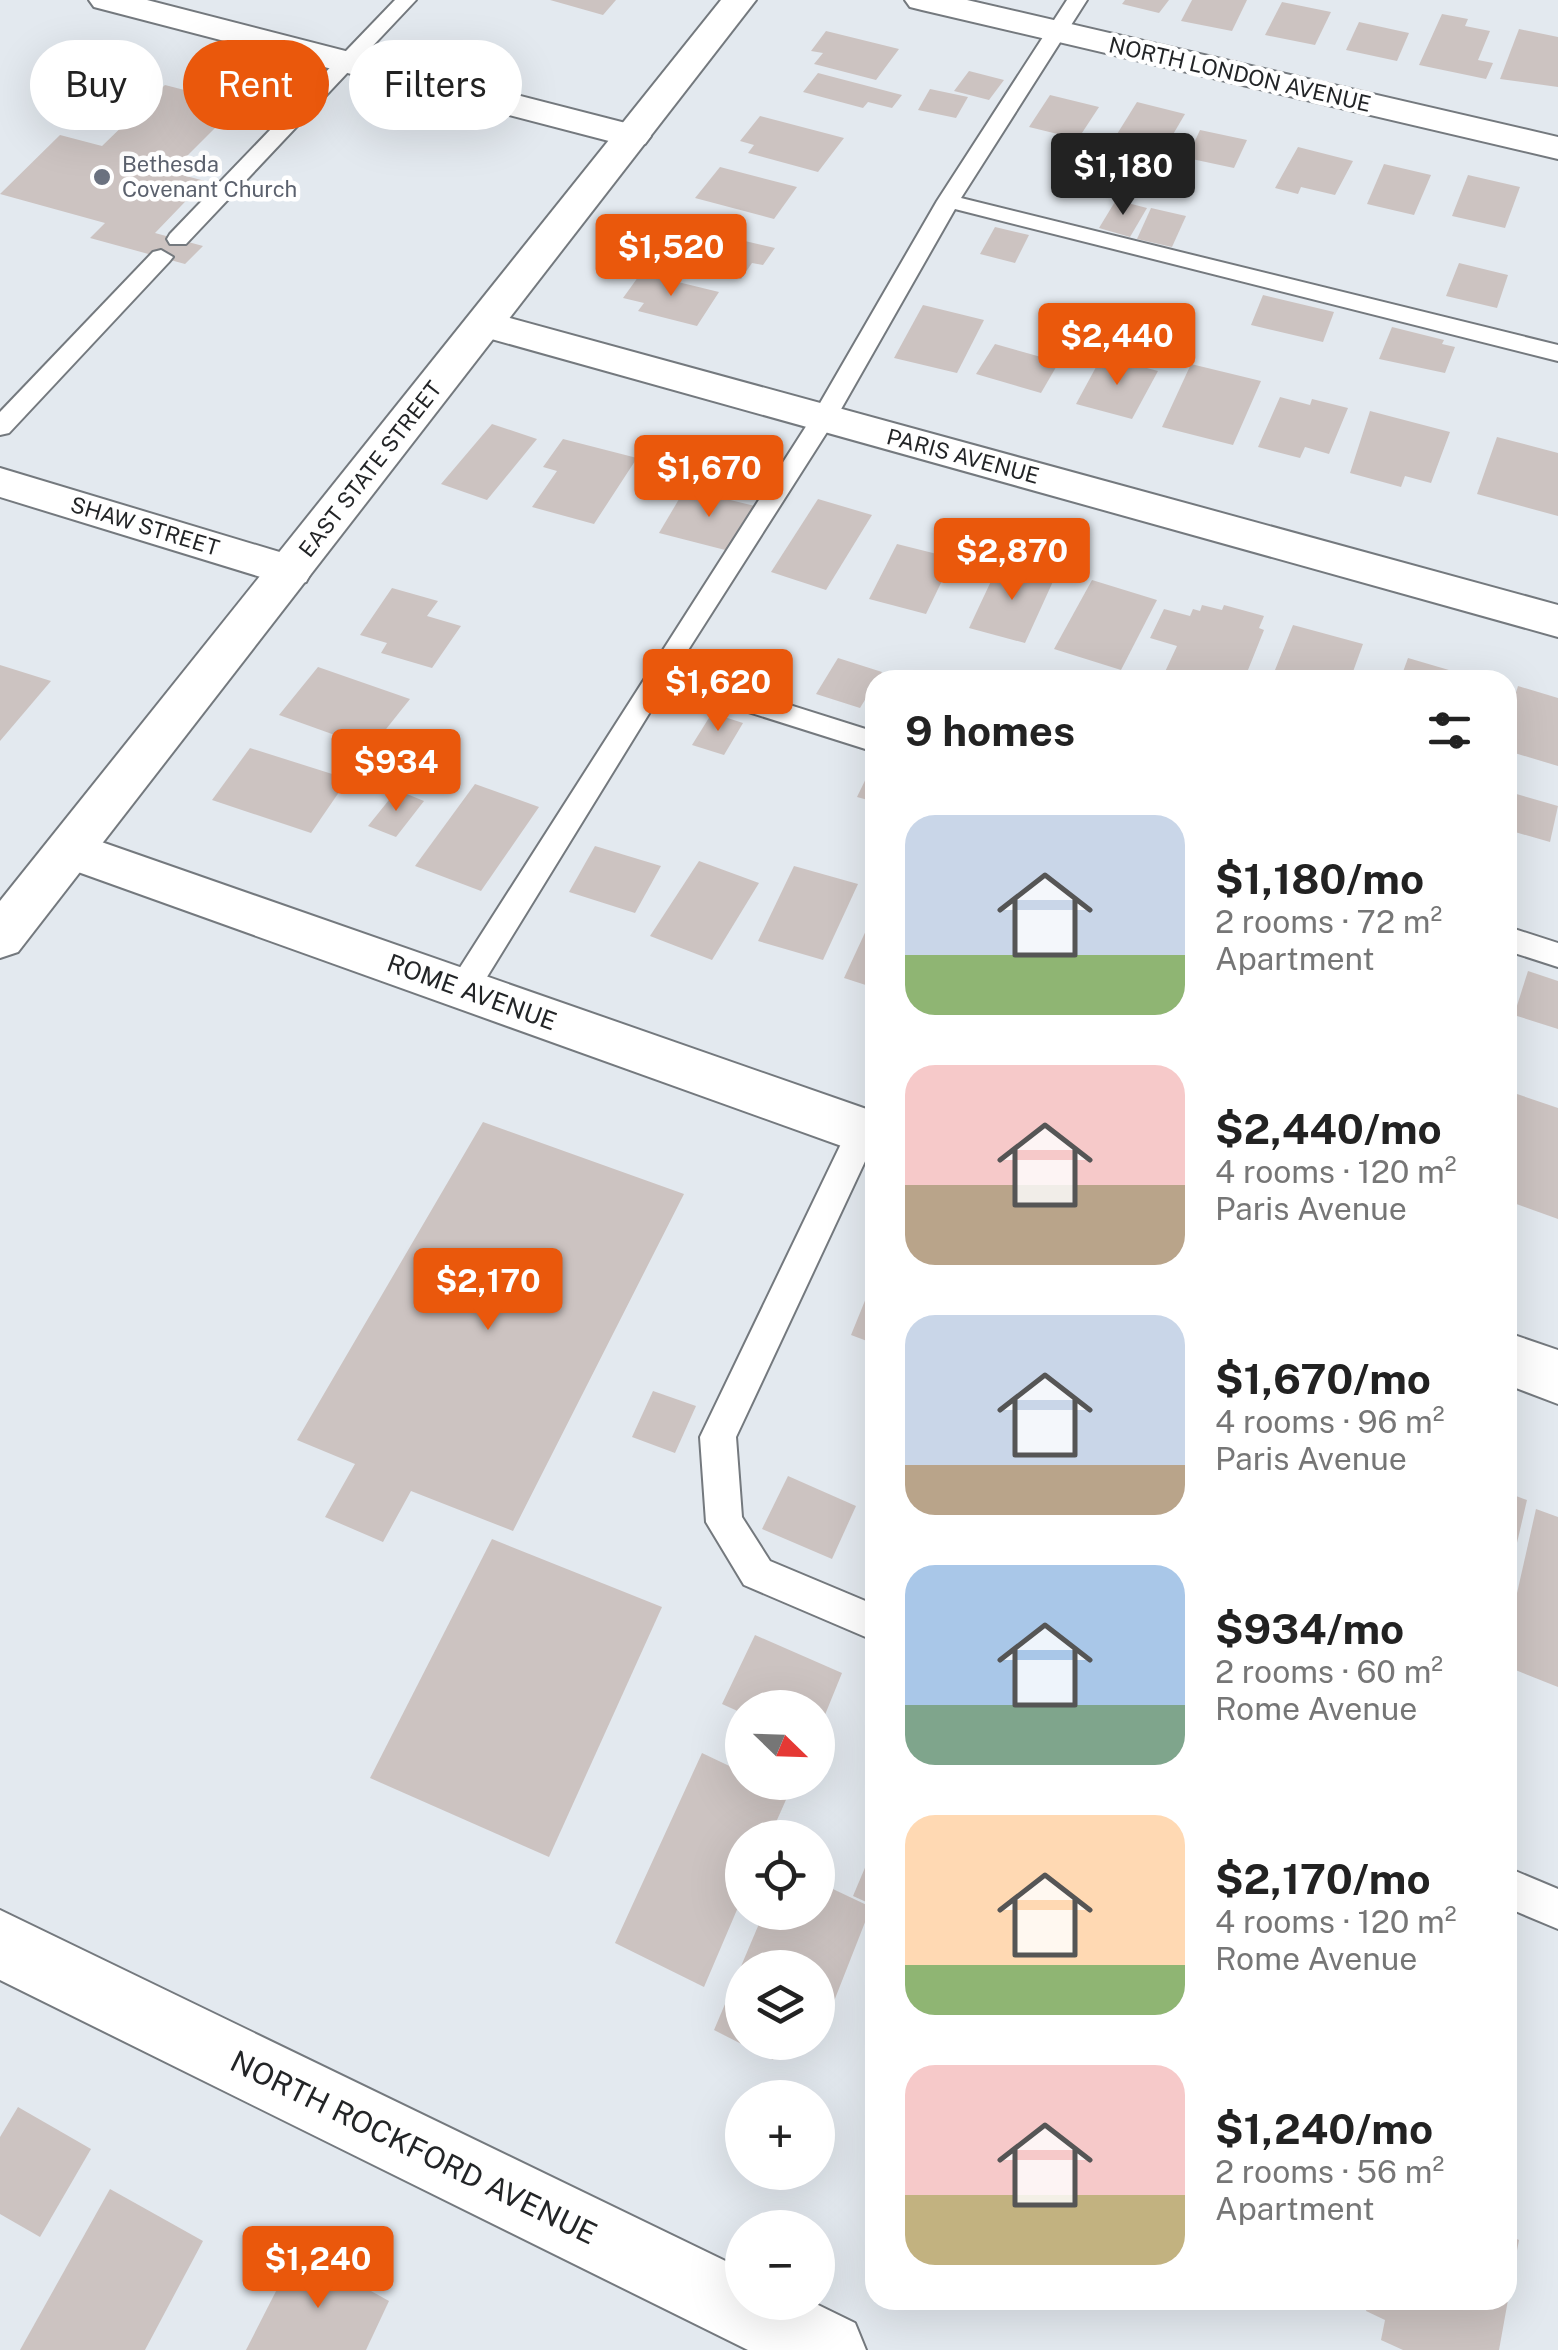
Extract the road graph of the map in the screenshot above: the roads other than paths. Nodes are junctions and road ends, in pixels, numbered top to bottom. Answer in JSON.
{"nodes":[{"id":1,"x":106,"y":0,"type":"edge"},
{"id":2,"x":406,"y":0,"type":"edge"},
{"id":3,"x":739,"y":0,"type":"edge"},
{"id":4,"x":922,"y":0,"type":"edge"},
{"id":5,"x":1077,"y":0,"type":"edge"},
{"id":6,"x":1058,"y":32,"type":"junction"},
{"id":7,"x":346,"y":62,"type":"junction"},
{"id":8,"x":632,"y":136,"type":"junction"},
{"id":9,"x":1558,"y":148,"type":"edge"},
{"id":10,"x":948,"y":201,"type":"junction"},
{"id":11,"x":178,"y":239,"type":"dead end"},
{"id":12,"x":161,"y":258,"type":"dead end"},
{"id":13,"x":484,"y":324,"type":"junction"},
{"id":14,"x":1558,"y":353,"type":"edge"},
{"id":15,"x":824,"y":418,"type":"junction"},
{"id":16,"x":0,"y":427,"type":"edge"},
{"id":17,"x":0,"y":482,"type":"edge"},
{"id":18,"x":290,"y":571,"type":"junction"},
{"id":19,"x":1558,"y":620,"type":"edge"},
{"id":20,"x":658,"y":674,"type":"junction"},
{"id":21,"x":865,"y":739,"type":"edge"},
{"id":22,"x":70,"y":850,"type":"junction"},
{"id":23,"x":0,"y":938,"type":"edge"},
{"id":24,"x":1517,"y":942,"type":"edge"},
{"id":25,"x":1558,"y":955,"type":"edge"},
{"id":26,"x":463,"y":989,"type":"junction"},
{"id":27,"x":865,"y":1132,"type":"edge"},
{"id":28,"x":865,"y":1141,"type":"edge"},
{"id":29,"x":1517,"y":1362,"type":"edge"},
{"id":30,"x":1558,"y":1377,"type":"edge"},
{"id":31,"x":865,"y":1619,"type":"edge"},
{"id":32,"x":1517,"y":1892,"type":"edge"},
{"id":33,"x":1558,"y":1909,"type":"edge"},
{"id":34,"x":0,"y":1944,"type":"edge"},
{"id":35,"x":828,"y":2350,"type":"edge"}],
"edges":[{"from":1,"to":7,"type":"street"},
{"from":2,"to":7,"type":"lane"},
{"from":3,"to":8,"type":"street","name":"EAST STATE STREET"},
{"from":4,"to":6,"type":"street","name":"NORTH LONDON AVENUE"},
{"from":5,"to":6,"type":"lane"},
{"from":6,"to":9,"type":"street","name":"NORTH LONDON AVENUE"},
{"from":6,"to":10,"type":"lane"},
{"from":7,"to":8,"type":"street"},
{"from":7,"to":11,"type":"lane"},
{"from":8,"to":13,"type":"street","name":"EAST STATE STREET"},
{"from":10,"to":14,"type":"lane"},
{"from":10,"to":15,"type":"lane"},
{"from":12,"to":16,"type":"lane"},
{"from":13,"to":15,"type":"street","name":"PARIS AVENUE"},
{"from":13,"to":18,"type":"street","name":"EAST STATE STREET"},
{"from":15,"to":19,"type":"street","name":"PARIS AVENUE"},
{"from":15,"to":20,"type":"lane"},
{"from":17,"to":18,"type":"street","name":"SHAW STREET"},
{"from":18,"to":22,"type":"street","name":"EAST STATE STREET"},
{"from":20,"to":21,"type":"lane"},
{"from":20,"to":26,"type":"lane"},
{"from":22,"to":23,"type":"street","name":"EAST STATE STREET"},
{"from":22,"to":26,"type":"street","name":"ROME AVENUE"},
{"from":24,"to":25,"type":"lane"},
{"from":26,"to":27,"type":"street","name":"ROME AVENUE"},
{"from":28,"to":31,"type":"lane"},
{"from":29,"to":30,"type":"street"},
{"from":32,"to":33,"type":"lane"},
{"from":34,"to":35,"type":"street","name":"NORTH ROCKFORD AVENUE"}]}
